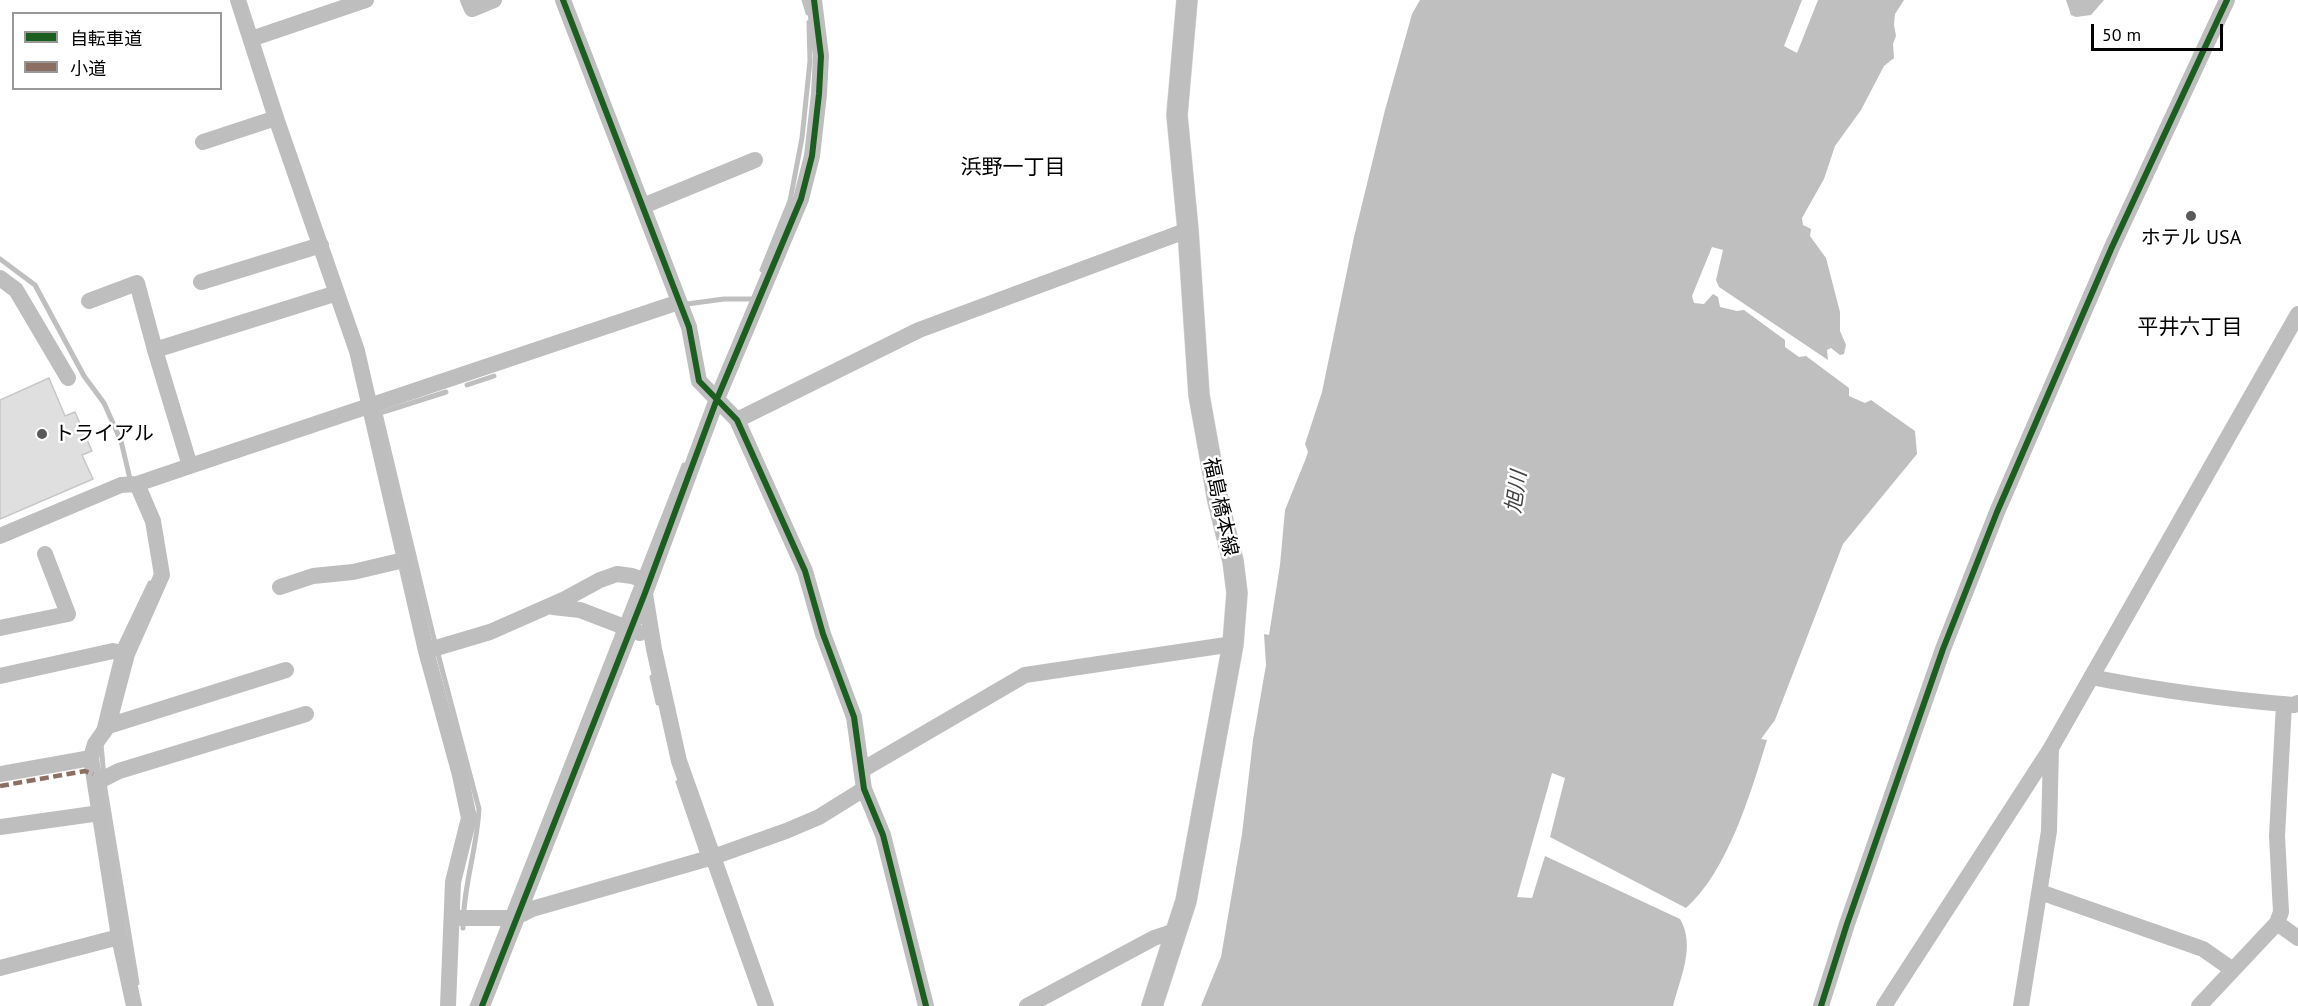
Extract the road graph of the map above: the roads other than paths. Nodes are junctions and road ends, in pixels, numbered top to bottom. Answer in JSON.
{"nodes":[{"id":1,"x":238,"y":0,"type":"edge"},
{"id":2,"x":366,"y":0,"type":"edge"},
{"id":3,"x":468,"y":0,"type":"edge"},
{"id":4,"x":494,"y":0,"type":"edge"},
{"id":5,"x":563,"y":0,"type":"edge"},
{"id":6,"x":814,"y":0,"type":"edge"},
{"id":7,"x":1187,"y":0,"type":"edge"},
{"id":8,"x":2226,"y":0,"type":"edge"},
{"id":9,"x":251,"y":39,"type":"junction"},
{"id":10,"x":276,"y":118,"type":"junction"},
{"id":11,"x":203,"y":142,"type":"dead end"},
{"id":12,"x":755,"y":160,"type":"dead end"},
{"id":13,"x":643,"y":206,"type":"junction"},
{"id":14,"x":1188,"y":230,"type":"junction"},
{"id":15,"x":321,"y":245,"type":"junction"},
{"id":16,"x":0,"y":278,"type":"edge"},
{"id":17,"x":201,"y":282,"type":"dead end"},
{"id":18,"x":337,"y":292,"type":"junction"},
{"id":19,"x":89,"y":301,"type":"dead end"},
{"id":20,"x":680,"y":302,"type":"junction"},
{"id":21,"x":2298,"y":314,"type":"edge"},
{"id":22,"x":154,"y":350,"type":"junction"},
{"id":23,"x":69,"y":378,"type":"dead end"},
{"id":24,"x":712,"y":393,"type":"junction"},
{"id":25,"x":369,"y":406,"type":"junction"},
{"id":26,"x":737,"y":420,"type":"junction"},
{"id":27,"x":190,"y":466,"type":"junction"},
{"id":28,"x":134,"y":485,"type":"junction"},
{"id":29,"x":0,"y":536,"type":"edge"},
{"id":30,"x":45,"y":554,"type":"dead end"},
{"id":31,"x":405,"y":560,"type":"junction"},
{"id":32,"x":643,"y":583,"type":"junction"},
{"id":33,"x":280,"y":587,"type":"dead end"},
{"id":34,"x":549,"y":607,"type":"junction"},
{"id":35,"x":624,"y":626,"type":"junction"},
{"id":36,"x":0,"y":628,"type":"edge"},
{"id":37,"x":652,"y":638,"type":"junction"},
{"id":38,"x":1233,"y":644,"type":"junction"},
{"id":39,"x":432,"y":649,"type":"junction"},
{"id":40,"x":121,"y":653,"type":"junction"},
{"id":41,"x":286,"y":670,"type":"dead end"},
{"id":42,"x":0,"y":676,"type":"edge"},
{"id":43,"x":2091,"y":677,"type":"junction"},
{"id":44,"x":2291,"y":703,"type":"edge"},
{"id":45,"x":306,"y":714,"type":"dead end"},
{"id":46,"x":2052,"y":748,"type":"junction"},
{"id":47,"x":98,"y":760,"type":"junction"},
{"id":48,"x":862,"y":770,"type":"junction"},
{"id":49,"x":0,"y":774,"type":"edge"},
{"id":50,"x":864,"y":789,"type":"junction"},
{"id":51,"x":100,"y":813,"type":"junction"},
{"id":52,"x":0,"y":827,"type":"edge"},
{"id":53,"x":708,"y":859,"type":"junction"},
{"id":54,"x":2040,"y":892,"type":"junction"},
{"id":55,"x":511,"y":917,"type":"junction"},
{"id":56,"x":459,"y":918,"type":"junction"},
{"id":57,"x":2277,"y":923,"type":"junction"},
{"id":58,"x":1178,"y":930,"type":"junction"},
{"id":59,"x":119,"y":937,"type":"junction"},
{"id":60,"x":2298,"y":938,"type":"edge"},
{"id":61,"x":0,"y":968,"type":"edge"},
{"id":62,"x":2233,"y":970,"type":"junction"},
{"id":63,"x":134,"y":1006,"type":"edge"},
{"id":64,"x":448,"y":1006,"type":"edge"},
{"id":65,"x":482,"y":1006,"type":"edge"},
{"id":66,"x":766,"y":1006,"type":"edge"},
{"id":67,"x":926,"y":1006,"type":"edge"},
{"id":68,"x":1027,"y":1006,"type":"edge"},
{"id":69,"x":1152,"y":1006,"type":"edge"},
{"id":70,"x":1821,"y":1006,"type":"edge"},
{"id":71,"x":1884,"y":1006,"type":"edge"},
{"id":72,"x":2021,"y":1006,"type":"edge"},
{"id":73,"x":2199,"y":1006,"type":"edge"}],
"edges":[{"from":1,"to":9,"type":"street"},
{"from":2,"to":9,"type":"street"},
{"from":3,"to":4,"type":"street"},
{"from":5,"to":13,"type":"street"},
{"from":6,"to":24,"type":"street"},
{"from":7,"to":14,"type":"main road","name":"福島橋本線"},
{"from":8,"to":70,"type":"street"},
{"from":9,"to":10,"type":"street"},
{"from":10,"to":11,"type":"street"},
{"from":10,"to":15,"type":"street"},
{"from":12,"to":13,"type":"street"},
{"from":13,"to":20,"type":"street"},
{"from":14,"to":26,"type":"street"},
{"from":14,"to":38,"type":"main road","name":"福島橋本線"},
{"from":15,"to":17,"type":"street"},
{"from":15,"to":18,"type":"street"},
{"from":16,"to":23,"type":"street"},
{"from":18,"to":22,"type":"street"},
{"from":18,"to":25,"type":"street"},
{"from":19,"to":22,"type":"street"},
{"from":20,"to":24,"type":"street"},
{"from":20,"to":25,"type":"street"},
{"from":21,"to":43,"type":"street"},
{"from":22,"to":27,"type":"street"},
{"from":24,"to":26,"type":"street"},
{"from":24,"to":32,"type":"street"},
{"from":25,"to":27,"type":"street"},
{"from":25,"to":31,"type":"street"},
{"from":26,"to":48,"type":"street"},
{"from":27,"to":28,"type":"street"},
{"from":28,"to":29,"type":"street"},
{"from":28,"to":40,"type":"street"},
{"from":30,"to":36,"type":"street"},
{"from":31,"to":33,"type":"street"},
{"from":31,"to":39,"type":"street"},
{"from":32,"to":34,"type":"street"},
{"from":32,"to":35,"type":"street"},
{"from":32,"to":37,"type":"street"},
{"from":34,"to":35,"type":"street"},
{"from":34,"to":39,"type":"street"},
{"from":35,"to":37,"type":"street"},
{"from":35,"to":55,"type":"street"},
{"from":37,"to":53,"type":"street"},
{"from":38,"to":48,"type":"street"},
{"from":38,"to":58,"type":"main road","name":"福島橋本線"},
{"from":39,"to":56,"type":"street"},
{"from":40,"to":42,"type":"street"},
{"from":40,"to":47,"type":"street"},
{"from":41,"to":47,"type":"street"},
{"from":43,"to":44,"type":"street"},
{"from":43,"to":46,"type":"street"},
{"from":44,"to":57,"type":"street"},
{"from":45,"to":47,"type":"street"},
{"from":46,"to":54,"type":"street"},
{"from":46,"to":71,"type":"street"},
{"from":47,"to":49,"type":"street"},
{"from":47,"to":51,"type":"street"},
{"from":48,"to":50,"type":"street"},
{"from":50,"to":53,"type":"street"},
{"from":50,"to":67,"type":"street"},
{"from":51,"to":52,"type":"street"},
{"from":51,"to":59,"type":"street"},
{"from":53,"to":55,"type":"street"},
{"from":53,"to":66,"type":"street"},
{"from":54,"to":62,"type":"street"},
{"from":54,"to":72,"type":"street"},
{"from":55,"to":56,"type":"street"},
{"from":55,"to":65,"type":"street"},
{"from":56,"to":64,"type":"street"},
{"from":57,"to":60,"type":"street"},
{"from":57,"to":62,"type":"street"},
{"from":58,"to":68,"type":"street"},
{"from":58,"to":69,"type":"main road","name":"福島橋本線"},
{"from":59,"to":61,"type":"street"},
{"from":59,"to":63,"type":"street"},
{"from":62,"to":73,"type":"street"}]}
